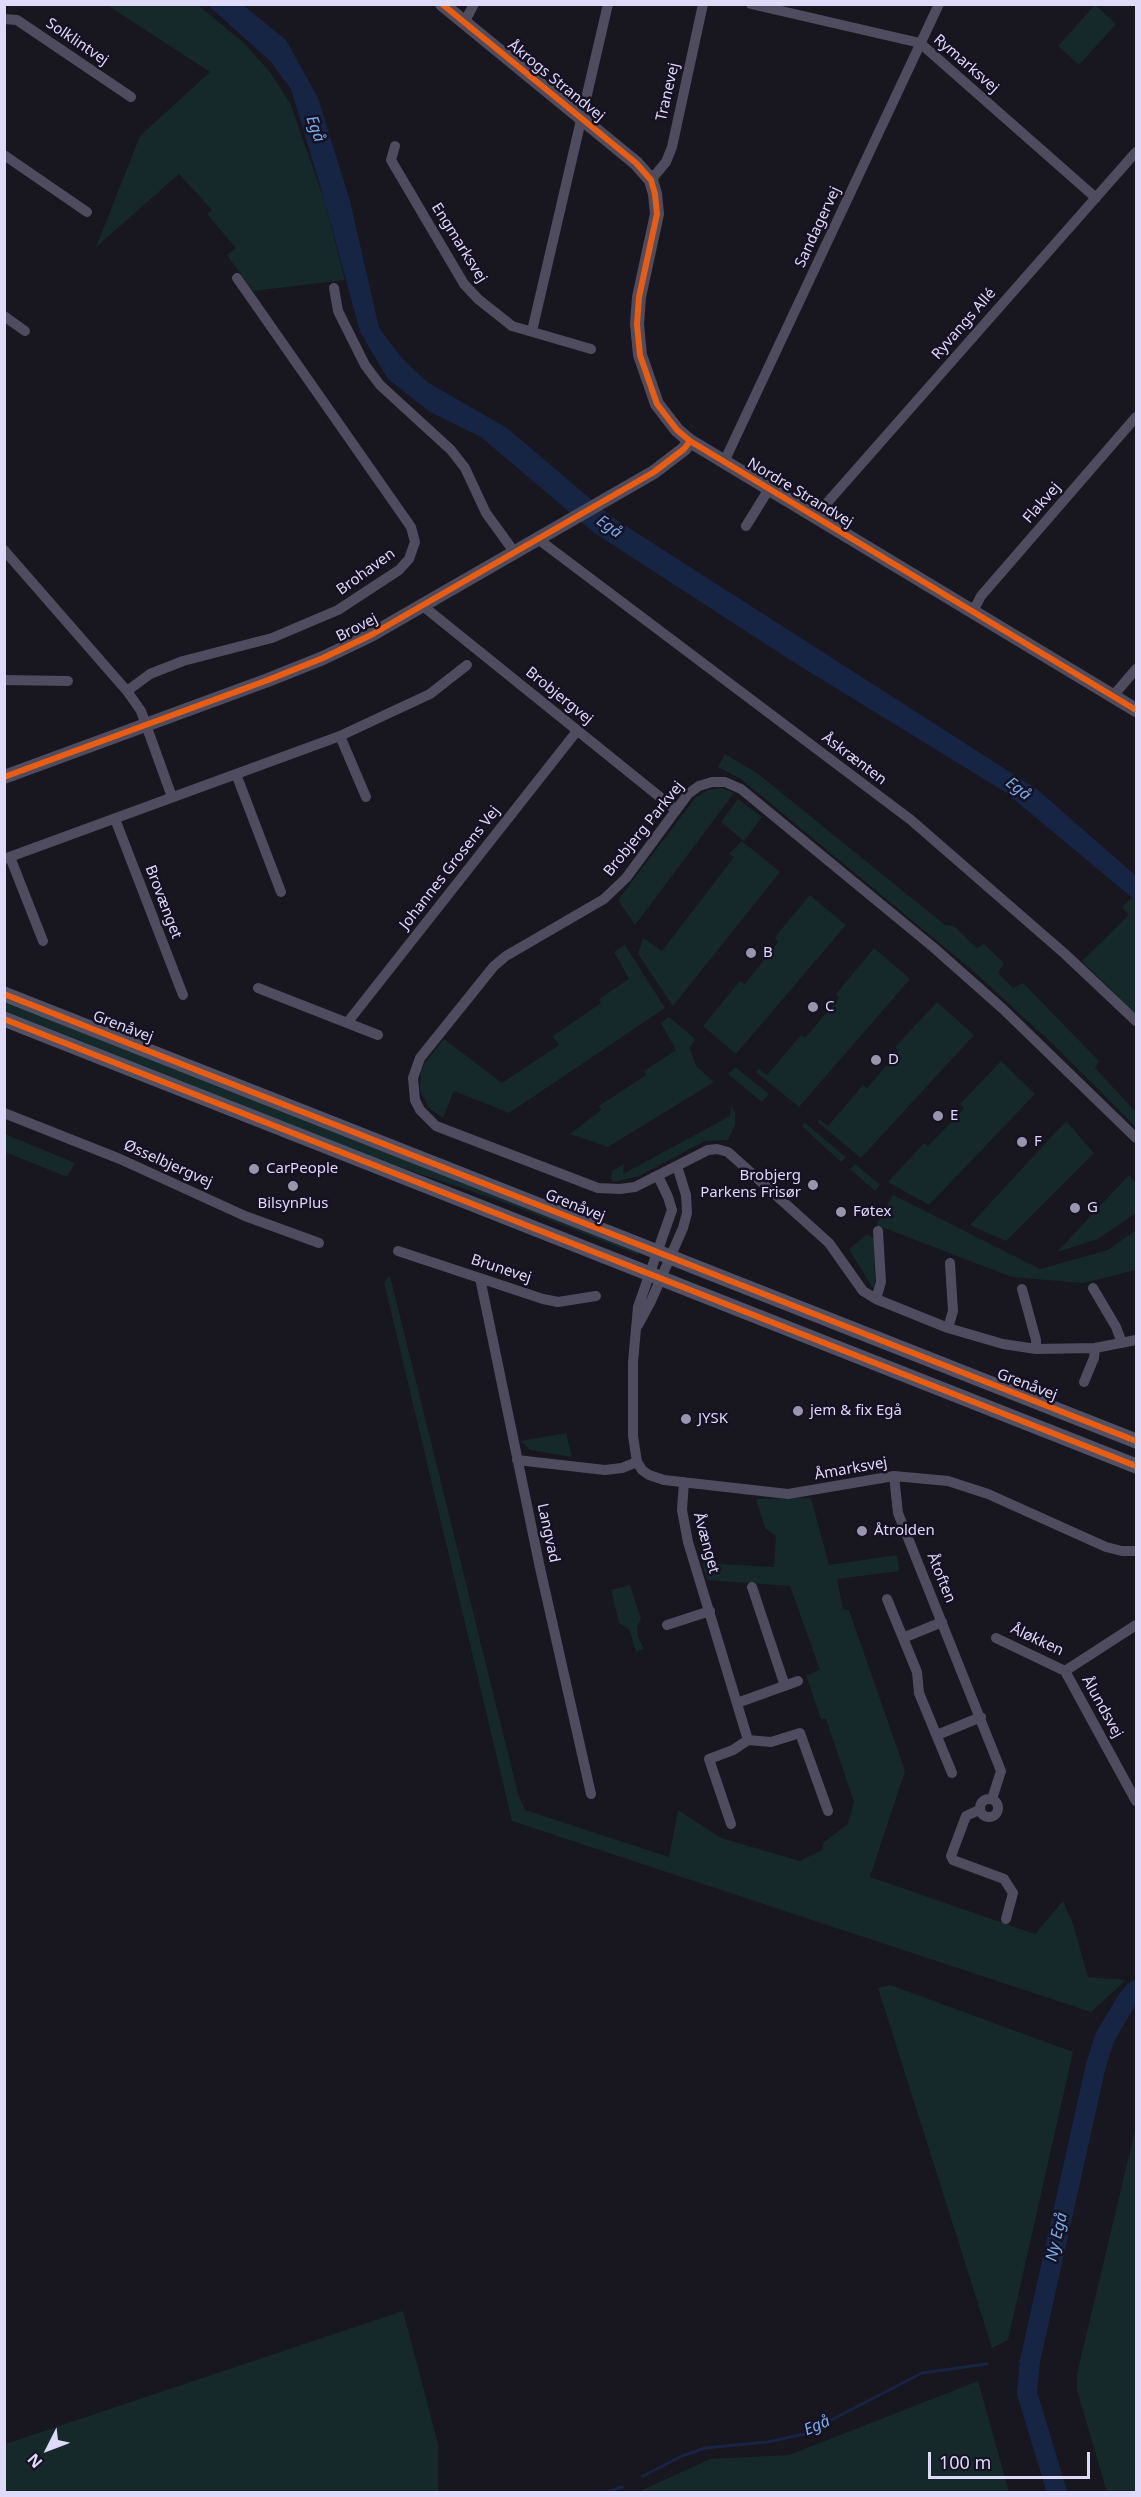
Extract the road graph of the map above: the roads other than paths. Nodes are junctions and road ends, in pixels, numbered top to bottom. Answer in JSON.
{"nodes":[{"id":1,"x":441,"y":4,"type":"edge"},
{"id":2,"x":474,"y":4,"type":"edge"},
{"id":3,"x":608,"y":4,"type":"edge"},
{"id":4,"x":703,"y":4,"type":"edge"},
{"id":5,"x":751,"y":4,"type":"edge"},
{"id":6,"x":939,"y":4,"type":"edge"},
{"id":7,"x":4,"y":19,"type":"edge"},
{"id":8,"x":464,"y":23,"type":"junction"},
{"id":9,"x":920,"y":43,"type":"junction"},
{"id":10,"x":130,"y":97,"type":"dead end"},
{"id":11,"x":581,"y":117,"type":"junction"},
{"id":12,"x":395,"y":146,"type":"dead end"},
{"id":13,"x":1137,"y":152,"type":"edge"},
{"id":14,"x":4,"y":155,"type":"edge"},
{"id":15,"x":651,"y":180,"type":"junction"},
{"id":16,"x":1096,"y":198,"type":"junction"},
{"id":17,"x":87,"y":212,"type":"dead end"},
{"id":18,"x":237,"y":278,"type":"dead end"},
{"id":19,"x":334,"y":288,"type":"dead end"},
{"id":20,"x":11,"y":316,"type":"edge"},
{"id":21,"x":25,"y":331,"type":"dead end"},
{"id":22,"x":532,"y":331,"type":"junction"},
{"id":23,"x":591,"y":349,"type":"dead end"},
{"id":24,"x":1137,"y":417,"type":"edge"},
{"id":25,"x":690,"y":441,"type":"junction"},
{"id":26,"x":724,"y":462,"type":"junction"},
{"id":27,"x":769,"y":489,"type":"junction"},
{"id":28,"x":818,"y":518,"type":"junction"},
{"id":29,"x":746,"y":526,"type":"dead end"},
{"id":30,"x":538,"y":539,"type":"junction"},
{"id":31,"x":4,"y":550,"type":"edge"},
{"id":32,"x":515,"y":553,"type":"junction"},
{"id":33,"x":423,"y":606,"type":"junction"},
{"id":34,"x":973,"y":611,"type":"junction"},
{"id":35,"x":467,"y":665,"type":"dead end"},
{"id":36,"x":1137,"y":669,"type":"edge"},
{"id":37,"x":4,"y":680,"type":"edge"},
{"id":38,"x":68,"y":681,"type":"dead end"},
{"id":39,"x":127,"y":692,"type":"junction"},
{"id":40,"x":1113,"y":696,"type":"junction"},
{"id":41,"x":1137,"y":710,"type":"edge"},
{"id":42,"x":146,"y":724,"type":"junction"},
{"id":43,"x":577,"y":731,"type":"junction"},
{"id":44,"x":340,"y":736,"type":"junction"},
{"id":45,"x":236,"y":774,"type":"junction"},
{"id":46,"x":4,"y":777,"type":"edge"},
{"id":47,"x":172,"y":797,"type":"junction"},
{"id":48,"x":366,"y":797,"type":"dead end"},
{"id":49,"x":676,"y":810,"type":"junction"},
{"id":50,"x":115,"y":819,"type":"junction"},
{"id":51,"x":7,"y":858,"type":"edge"},
{"id":52,"x":281,"y":892,"type":"dead end"},
{"id":53,"x":43,"y":941,"type":"dead end"},
{"id":54,"x":258,"y":988,"type":"dead end"},
{"id":55,"x":4,"y":994,"type":"edge"},
{"id":56,"x":183,"y":995,"type":"dead end"},
{"id":57,"x":4,"y":1019,"type":"edge"},
{"id":58,"x":1137,"y":1021,"type":"edge"},
{"id":59,"x":347,"y":1023,"type":"junction"},
{"id":60,"x":378,"y":1035,"type":"dead end"},
{"id":61,"x":4,"y":1113,"type":"edge"},
{"id":62,"x":1137,"y":1138,"type":"edge"},
{"id":63,"x":677,"y":1166,"type":"junction"},
{"id":64,"x":658,"y":1176,"type":"junction"},
{"id":65,"x":878,"y":1231,"type":"dead end"},
{"id":66,"x":319,"y":1243,"type":"dead end"},
{"id":67,"x":398,"y":1251,"type":"dead end"},
{"id":68,"x":664,"y":1255,"type":"junction"},
{"id":69,"x":950,"y":1263,"type":"dead end"},
{"id":70,"x":655,"y":1276,"type":"junction"},
{"id":71,"x":480,"y":1278,"type":"junction"},
{"id":72,"x":1093,"y":1288,"type":"dead end"},
{"id":73,"x":1022,"y":1289,"type":"dead end"},
{"id":74,"x":596,"y":1296,"type":"dead end"},
{"id":75,"x":876,"y":1299,"type":"junction"},
{"id":76,"x":948,"y":1328,"type":"junction"},
{"id":77,"x":1137,"y":1340,"type":"edge"},
{"id":78,"x":1122,"y":1343,"type":"junction"},
{"id":79,"x":1095,"y":1348,"type":"junction"},
{"id":80,"x":1036,"y":1349,"type":"junction"},
{"id":81,"x":1084,"y":1382,"type":"dead end"},
{"id":82,"x":1137,"y":1441,"type":"edge"},
{"id":83,"x":517,"y":1460,"type":"junction"},
{"id":84,"x":637,"y":1462,"type":"junction"},
{"id":85,"x":1137,"y":1466,"type":"edge"},
{"id":86,"x":894,"y":1476,"type":"junction"},
{"id":87,"x":684,"y":1482,"type":"junction"},
{"id":88,"x":1137,"y":1551,"type":"edge"},
{"id":89,"x":752,"y":1587,"type":"dead end"},
{"id":90,"x":887,"y":1599,"type":"dead end"},
{"id":91,"x":710,"y":1611,"type":"junction"},
{"id":92,"x":942,"y":1622,"type":"junction"},
{"id":93,"x":667,"y":1625,"type":"dead end"},
{"id":94,"x":1137,"y":1625,"type":"edge"},
{"id":95,"x":903,"y":1638,"type":"junction"},
{"id":96,"x":996,"y":1638,"type":"dead end"},
{"id":97,"x":1065,"y":1671,"type":"junction"},
{"id":98,"x":798,"y":1682,"type":"dead end"},
{"id":99,"x":785,"y":1686,"type":"junction"},
{"id":100,"x":737,"y":1704,"type":"junction"},
{"id":101,"x":981,"y":1717,"type":"junction"},
{"id":102,"x":936,"y":1735,"type":"junction"},
{"id":103,"x":748,"y":1740,"type":"junction"},
{"id":104,"x":952,"y":1773,"type":"dead end"},
{"id":105,"x":591,"y":1794,"type":"dead end"},
{"id":106,"x":992,"y":1799,"type":"junction"},
{"id":107,"x":1137,"y":1801,"type":"edge"},
{"id":108,"x":979,"y":1810,"type":"junction"},
{"id":109,"x":828,"y":1811,"type":"dead end"},
{"id":110,"x":731,"y":1824,"type":"dead end"},
{"id":111,"x":1006,"y":1919,"type":"dead end"}],
"edges":[{"from":1,"to":8,"type":"street","name":"Åkrogs Strandvej"},
{"from":2,"to":8,"type":"street"},
{"from":3,"to":11,"type":"street"},
{"from":4,"to":15,"type":"street","name":"Tranevej"},
{"from":5,"to":9,"type":"street","name":"Rymarksvej"},
{"from":6,"to":9,"type":"street","name":"Sandagervej"},
{"from":7,"to":10,"type":"street","name":"Solklintvej"},
{"from":8,"to":11,"type":"street","name":"Åkrogs Strandvej"},
{"from":9,"to":16,"type":"street","name":"Rymarksvej"},
{"from":9,"to":26,"type":"street","name":"Sandagervej"},
{"from":11,"to":15,"type":"street","name":"Åkrogs Strandvej"},
{"from":11,"to":22,"type":"street"},
{"from":12,"to":22,"type":"street","name":"Engmarksvej"},
{"from":13,"to":16,"type":"street","name":"Ryvangs Allé"},
{"from":14,"to":17,"type":"street"},
{"from":15,"to":25,"type":"street","name":"Nordre Strandvej"},
{"from":16,"to":28,"type":"street","name":"Ryvangs Allé"},
{"from":18,"to":39,"type":"street","name":"Brohaven"},
{"from":19,"to":32,"type":"street"},
{"from":20,"to":21,"type":"street"},
{"from":22,"to":23,"type":"street","name":"Engmarksvej"},
{"from":24,"to":34,"type":"street","name":"Flakvej"},
{"from":25,"to":26,"type":"street","name":"Nordre Strandvej"},
{"from":25,"to":30,"type":"street","name":"Brovej"},
{"from":26,"to":27,"type":"street","name":"Nordre Strandvej"},
{"from":27,"to":28,"type":"street","name":"Nordre Strandvej"},
{"from":27,"to":29,"type":"street","name":"Nordre Strandvej"},
{"from":28,"to":34,"type":"street","name":"Nordre Strandvej"},
{"from":30,"to":32,"type":"street","name":"Brovej"},
{"from":30,"to":58,"type":"street","name":"Åskrænten"},
{"from":31,"to":39,"type":"street"},
{"from":32,"to":33,"type":"street","name":"Brovej"},
{"from":33,"to":42,"type":"street","name":"Brovej"},
{"from":33,"to":43,"type":"street","name":"Brobjergvej"},
{"from":34,"to":40,"type":"street","name":"Nordre Strandvej"},
{"from":35,"to":44,"type":"street"},
{"from":36,"to":40,"type":"street"},
{"from":37,"to":38,"type":"street"},
{"from":39,"to":42,"type":"street"},
{"from":40,"to":41,"type":"street","name":"Nordre Strandvej"},
{"from":42,"to":46,"type":"street","name":"Brovej"},
{"from":42,"to":47,"type":"street"},
{"from":43,"to":49,"type":"street","name":"Brobjergvej"},
{"from":43,"to":59,"type":"street","name":"Johannes Grosens Vej"},
{"from":44,"to":45,"type":"street"},
{"from":44,"to":48,"type":"street"},
{"from":45,"to":47,"type":"street"},
{"from":45,"to":52,"type":"street"},
{"from":47,"to":50,"type":"street"},
{"from":49,"to":62,"type":"street","name":"Brobjerg Parkvej"},
{"from":49,"to":64,"type":"street","name":"Brobjerg Parkvej"},
{"from":50,"to":51,"type":"street"},
{"from":50,"to":56,"type":"street","name":"Brovænget"},
{"from":51,"to":53,"type":"street"},
{"from":54,"to":59,"type":"street"},
{"from":55,"to":68,"type":"main road","name":"Grenåvej"},
{"from":57,"to":70,"type":"main road"},
{"from":59,"to":60,"type":"street"},
{"from":61,"to":66,"type":"street","name":"Øsselbjergvej"},
{"from":63,"to":64,"type":"street","name":"Brobjerg Parkvej"},
{"from":63,"to":68,"type":"street"},
{"from":63,"to":75,"type":"street","name":"Brobjerg Parkvej"},
{"from":64,"to":68,"type":"street"},
{"from":65,"to":75,"type":"street"},
{"from":67,"to":71,"type":"street","name":"Brunevej"},
{"from":68,"to":70,"type":"street"},
{"from":68,"to":82,"type":"main road","name":"Grenåvej"},
{"from":69,"to":76,"type":"street"},
{"from":70,"to":84,"type":"street"},
{"from":70,"to":85,"type":"main road"},
{"from":71,"to":74,"type":"street","name":"Brunevej"},
{"from":71,"to":83,"type":"street","name":"Langvad"},
{"from":72,"to":78,"type":"street"},
{"from":73,"to":80,"type":"street"},
{"from":75,"to":76,"type":"street","name":"Brobjerg Parkvej"},
{"from":76,"to":80,"type":"street","name":"Brobjerg Parkvej"},
{"from":77,"to":78,"type":"street","name":"Brobjerg Parkvej"},
{"from":78,"to":79,"type":"street","name":"Brobjerg Parkvej"},
{"from":79,"to":80,"type":"street","name":"Brobjerg Parkvej"},
{"from":79,"to":81,"type":"street"},
{"from":83,"to":84,"type":"street"},
{"from":83,"to":105,"type":"street","name":"Langvad"},
{"from":84,"to":87,"type":"street","name":"Åmarksvej"},
{"from":86,"to":87,"type":"street","name":"Åmarksvej"},
{"from":86,"to":88,"type":"street","name":"Åmarksvej"},
{"from":86,"to":92,"type":"street","name":"Åtoften"},
{"from":87,"to":91,"type":"street","name":"Åvænget"},
{"from":89,"to":99,"type":"street"},
{"from":90,"to":95,"type":"street"},
{"from":91,"to":93,"type":"street"},
{"from":91,"to":100,"type":"street","name":"Åvænget"},
{"from":92,"to":95,"type":"street","name":"Åtoften"},
{"from":92,"to":101,"type":"street","name":"Åtoften"},
{"from":94,"to":97,"type":"street","name":"Ålundsvej"},
{"from":95,"to":102,"type":"street"},
{"from":96,"to":97,"type":"street","name":"Åløkken"},
{"from":97,"to":107,"type":"street","name":"Ålundsvej"},
{"from":98,"to":99,"type":"street"},
{"from":99,"to":100,"type":"street"},
{"from":100,"to":103,"type":"street","name":"Åvænget"},
{"from":101,"to":102,"type":"street"},
{"from":101,"to":106,"type":"street","name":"Åtoften"},
{"from":102,"to":104,"type":"street"},
{"from":103,"to":109,"type":"street"},
{"from":103,"to":110,"type":"street"},
{"from":106,"to":108,"type":"street"},
{"from":106,"to":108,"type":"street","name":"Åtoften"},
{"from":108,"to":111,"type":"street"}]}
